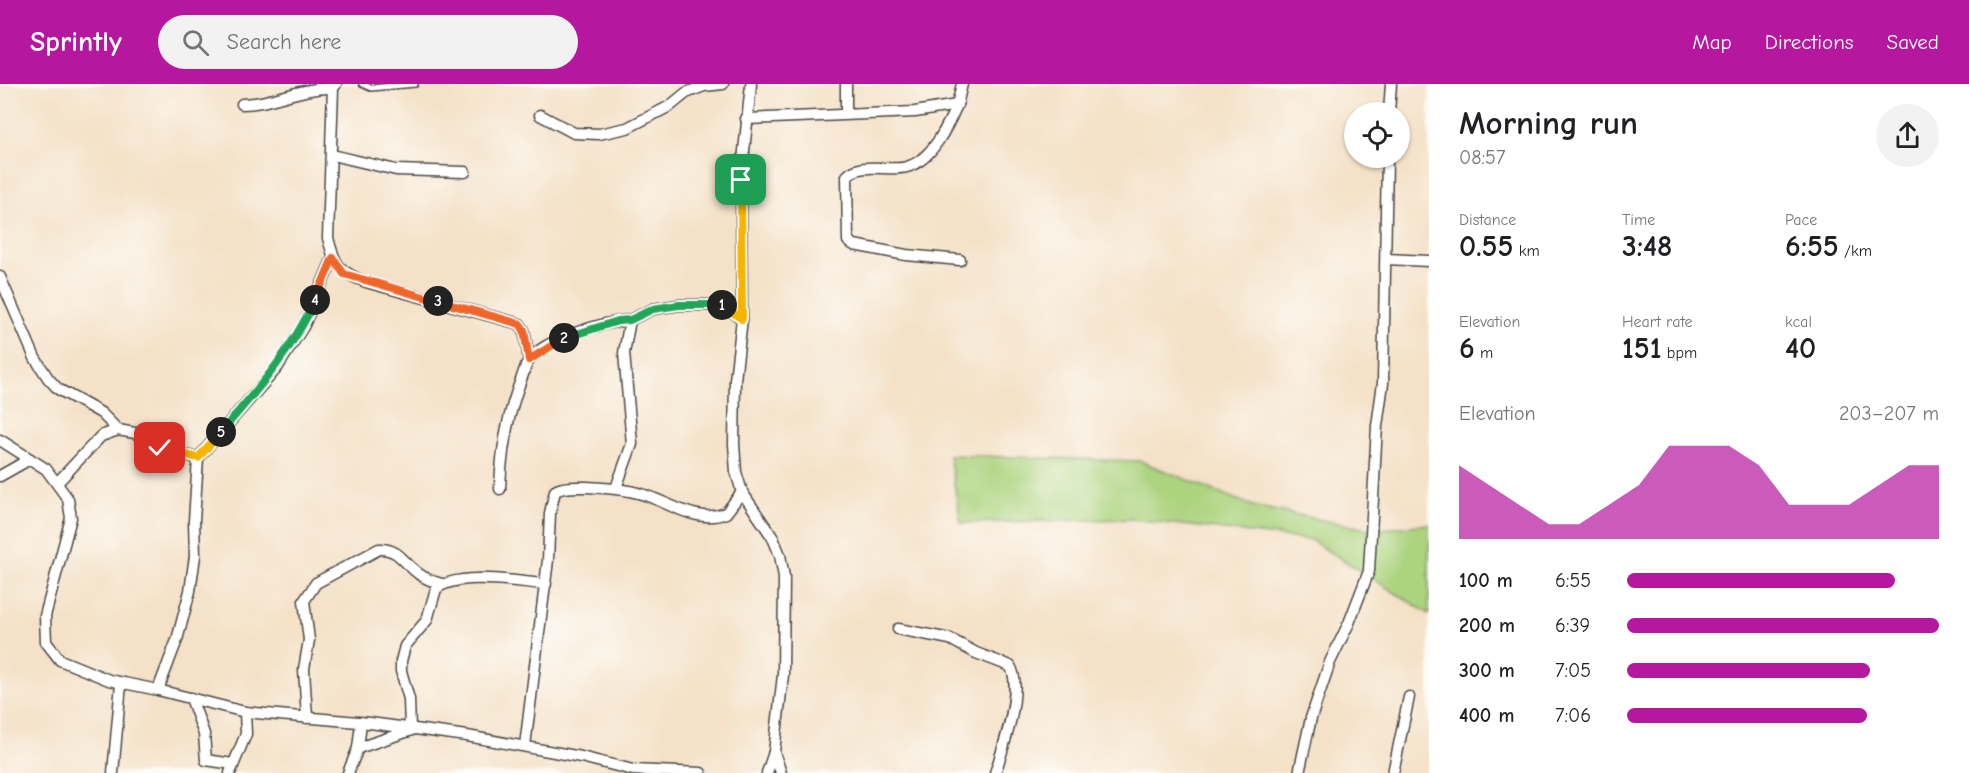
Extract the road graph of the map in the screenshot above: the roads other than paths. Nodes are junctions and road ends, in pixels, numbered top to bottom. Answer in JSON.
{"nodes":[{"id":1,"x":362,"y":84,"type":"edge"},
{"id":2,"x":415,"y":84,"type":"edge"},
{"id":3,"x":723,"y":84,"type":"edge"},
{"id":4,"x":751,"y":84,"type":"edge"},
{"id":5,"x":846,"y":84,"type":"edge"},
{"id":6,"x":963,"y":84,"type":"edge"},
{"id":7,"x":1391,"y":84,"type":"edge"},
{"id":8,"x":335,"y":86,"type":"edge"},
{"id":9,"x":1390,"y":102,"type":"edge"},
{"id":10,"x":242,"y":104,"type":"dead end"},
{"id":11,"x":957,"y":105,"type":"junction"},
{"id":12,"x":846,"y":113,"type":"junction"},
{"id":13,"x":540,"y":115,"type":"dead end"},
{"id":14,"x":746,"y":119,"type":"junction"},
{"id":15,"x":332,"y":155,"type":"junction"},
{"id":16,"x":1387,"y":168,"type":"edge"},
{"id":17,"x":465,"y":172,"type":"dead end"},
{"id":18,"x":333,"y":258,"type":"junction"},
{"id":19,"x":1386,"y":259,"type":"junction"},
{"id":20,"x":960,"y":260,"type":"dead end"},
{"id":21,"x":1429,"y":261,"type":"edge"},
{"id":22,"x":0,"y":277,"type":"edge"},
{"id":23,"x":742,"y":319,"type":"junction"},
{"id":24,"x":630,"y":320,"type":"junction"},
{"id":25,"x":529,"y":360,"type":"junction"},
{"id":26,"x":118,"y":430,"type":"junction"},
{"id":27,"x":0,"y":440,"type":"edge"},
{"id":28,"x":198,"y":458,"type":"junction"},
{"id":29,"x":30,"y":459,"type":"junction"},
{"id":30,"x":0,"y":476,"type":"edge"},
{"id":31,"x":57,"y":483,"type":"junction"},
{"id":32,"x":616,"y":488,"type":"junction"},
{"id":33,"x":500,"y":489,"type":"dead end"},
{"id":34,"x":742,"y":492,"type":"junction"},
{"id":35,"x":546,"y":584,"type":"junction"},
{"id":36,"x":442,"y":585,"type":"junction"},
{"id":37,"x":898,"y":629,"type":"dead end"},
{"id":38,"x":122,"y":684,"type":"junction"},
{"id":39,"x":158,"y":690,"type":"junction"},
{"id":40,"x":191,"y":698,"type":"junction"},
{"id":41,"x":1409,"y":698,"type":"dead end"},
{"id":42,"x":245,"y":712,"type":"junction"},
{"id":43,"x":307,"y":718,"type":"junction"},
{"id":44,"x":361,"y":723,"type":"junction"},
{"id":45,"x":412,"y":729,"type":"junction"},
{"id":46,"x":525,"y":746,"type":"junction"},
{"id":47,"x":358,"y":748,"type":"junction"},
{"id":48,"x":774,"y":752,"type":"junction"},
{"id":49,"x":231,"y":769,"type":"edge"},
{"id":50,"x":675,"y":772,"type":"edge"},
{"id":51,"x":113,"y":773,"type":"edge"},
{"id":52,"x":348,"y":773,"type":"edge"},
{"id":53,"x":701,"y":773,"type":"edge"},
{"id":54,"x":767,"y":773,"type":"edge"},
{"id":55,"x":781,"y":773,"type":"edge"},
{"id":56,"x":994,"y":773,"type":"edge"},
{"id":57,"x":1299,"y":773,"type":"edge"},
{"id":58,"x":1393,"y":773,"type":"edge"}],
"edges":[{"from":1,"to":2,"type":"lane"},
{"from":3,"to":13,"type":"street"},
{"from":4,"to":14,"type":"street"},
{"from":5,"to":12,"type":"street"},
{"from":6,"to":11,"type":"street"},
{"from":7,"to":9,"type":"street"},
{"from":8,"to":10,"type":"street"},
{"from":8,"to":15,"type":"street"},
{"from":11,"to":12,"type":"street"},
{"from":11,"to":20,"type":"street"},
{"from":12,"to":14,"type":"street"},
{"from":14,"to":23,"type":"street"},
{"from":15,"to":17,"type":"street"},
{"from":15,"to":18,"type":"street"},
{"from":16,"to":19,"type":"street"},
{"from":18,"to":25,"type":"street"},
{"from":18,"to":28,"type":"street"},
{"from":19,"to":21,"type":"street"},
{"from":19,"to":57,"type":"street"},
{"from":22,"to":26,"type":"street"},
{"from":23,"to":24,"type":"street"},
{"from":23,"to":34,"type":"street"},
{"from":24,"to":25,"type":"street"},
{"from":24,"to":32,"type":"street"},
{"from":25,"to":33,"type":"street"},
{"from":26,"to":28,"type":"street"},
{"from":26,"to":31,"type":"street"},
{"from":27,"to":29,"type":"street"},
{"from":28,"to":39,"type":"street"},
{"from":29,"to":30,"type":"street"},
{"from":29,"to":31,"type":"street"},
{"from":31,"to":38,"type":"street"},
{"from":32,"to":34,"type":"street"},
{"from":32,"to":35,"type":"street"},
{"from":34,"to":48,"type":"street"},
{"from":35,"to":36,"type":"street"},
{"from":35,"to":46,"type":"street"},
{"from":36,"to":43,"type":"street"},
{"from":36,"to":45,"type":"street"},
{"from":37,"to":56,"type":"street"},
{"from":38,"to":39,"type":"street"},
{"from":38,"to":51,"type":"street"},
{"from":39,"to":40,"type":"street"},
{"from":40,"to":42,"type":"street"},
{"from":40,"to":49,"type":"street"},
{"from":41,"to":58,"type":"street"},
{"from":42,"to":43,"type":"street"},
{"from":42,"to":49,"type":"street"},
{"from":43,"to":44,"type":"street"},
{"from":44,"to":45,"type":"street"},
{"from":44,"to":47,"type":"street"},
{"from":45,"to":46,"type":"street"},
{"from":45,"to":47,"type":"street"},
{"from":46,"to":50,"type":"street"},
{"from":47,"to":52,"type":"street"},
{"from":48,"to":54,"type":"street"},
{"from":48,"to":55,"type":"street"},
{"from":50,"to":53,"type":"street"}]}
